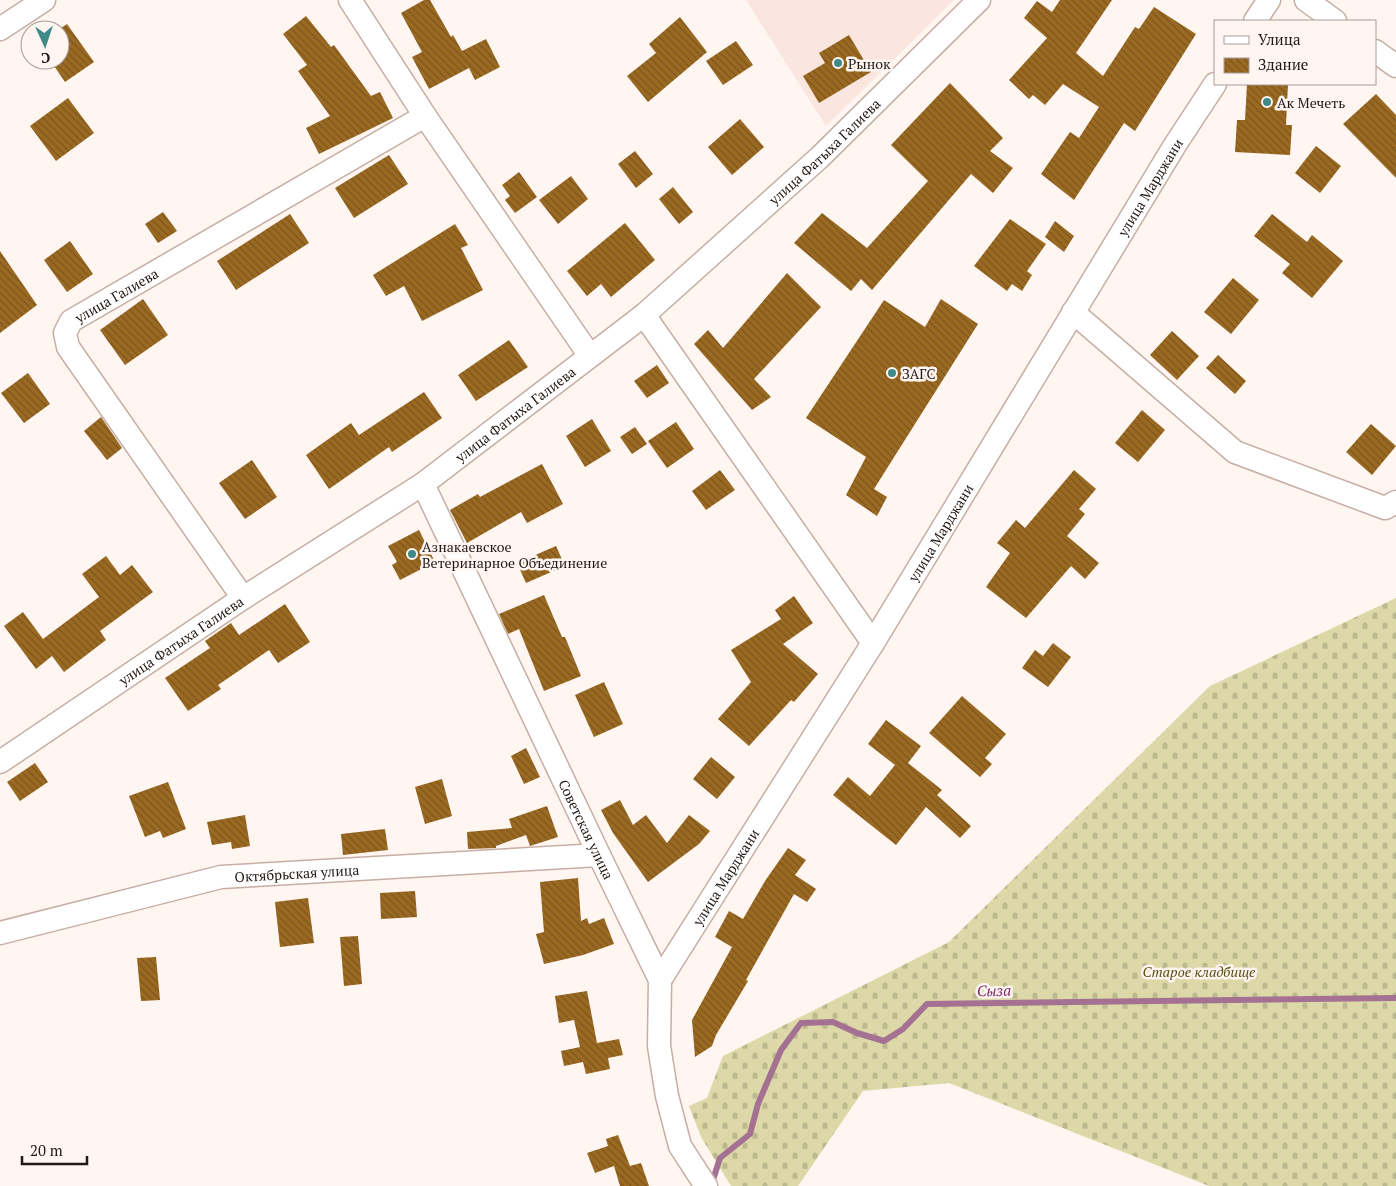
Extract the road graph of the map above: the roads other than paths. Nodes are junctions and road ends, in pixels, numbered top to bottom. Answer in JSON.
{"nodes":[{"id":1,"x":44,"y":0,"type":"edge"},
{"id":2,"x":350,"y":0,"type":"edge"},
{"id":3,"x":979,"y":0,"type":"edge"},
{"id":4,"x":1269,"y":0,"type":"edge"},
{"id":5,"x":1306,"y":0,"type":"edge"},
{"id":6,"x":1256,"y":20,"type":"edge"},
{"id":7,"x":1334,"y":20,"type":"edge"},
{"id":8,"x":0,"y":29,"type":"edge"},
{"id":9,"x":1376,"y":52,"type":"edge"},
{"id":10,"x":1396,"y":66,"type":"edge"},
{"id":11,"x":1214,"y":85,"type":"edge"},
{"id":12,"x":425,"y":116,"type":"junction"},
{"id":13,"x":1073,"y":312,"type":"junction"},
{"id":14,"x":644,"y":315,"type":"junction"},
{"id":15,"x":590,"y":356,"type":"junction"},
{"id":16,"x":423,"y":484,"type":"junction"},
{"id":17,"x":1396,"y":502,"type":"edge"},
{"id":18,"x":242,"y":598,"type":"junction"},
{"id":19,"x":873,"y":643,"type":"junction"},
{"id":20,"x":0,"y":762,"type":"edge"},
{"id":21,"x":599,"y":855,"type":"junction"},
{"id":22,"x":0,"y":933,"type":"edge"},
{"id":23,"x":660,"y":980,"type":"junction"},
{"id":24,"x":706,"y":1186,"type":"edge"}],
"edges":[{"from":1,"to":8,"type":"street"},
{"from":2,"to":12,"type":"street"},
{"from":3,"to":14,"type":"street","name":"улица Фатыха Галиева"},
{"from":4,"to":6,"type":"street"},
{"from":5,"to":7,"type":"street"},
{"from":9,"to":10,"type":"street"},
{"from":11,"to":13,"type":"street","name":"улица Марджани"},
{"from":12,"to":15,"type":"street"},
{"from":12,"to":18,"type":"street","name":"улица Галиева"},
{"from":13,"to":17,"type":"street"},
{"from":13,"to":19,"type":"street","name":"улица Марджани"},
{"from":14,"to":15,"type":"street","name":"улица Фатыха Галиева"},
{"from":14,"to":19,"type":"street"},
{"from":15,"to":16,"type":"street","name":"улица Фатыха Галиева"},
{"from":16,"to":18,"type":"street","name":"улица Фатыха Галиева"},
{"from":16,"to":21,"type":"street","name":"Советская улица"},
{"from":18,"to":20,"type":"street","name":"улица Фатыха Галиева"},
{"from":19,"to":23,"type":"street","name":"улица Марджани"},
{"from":21,"to":22,"type":"street","name":"Октябрьская улица"},
{"from":21,"to":23,"type":"street","name":"Советская улица"},
{"from":23,"to":24,"type":"street","name":"Советская улица"}]}
